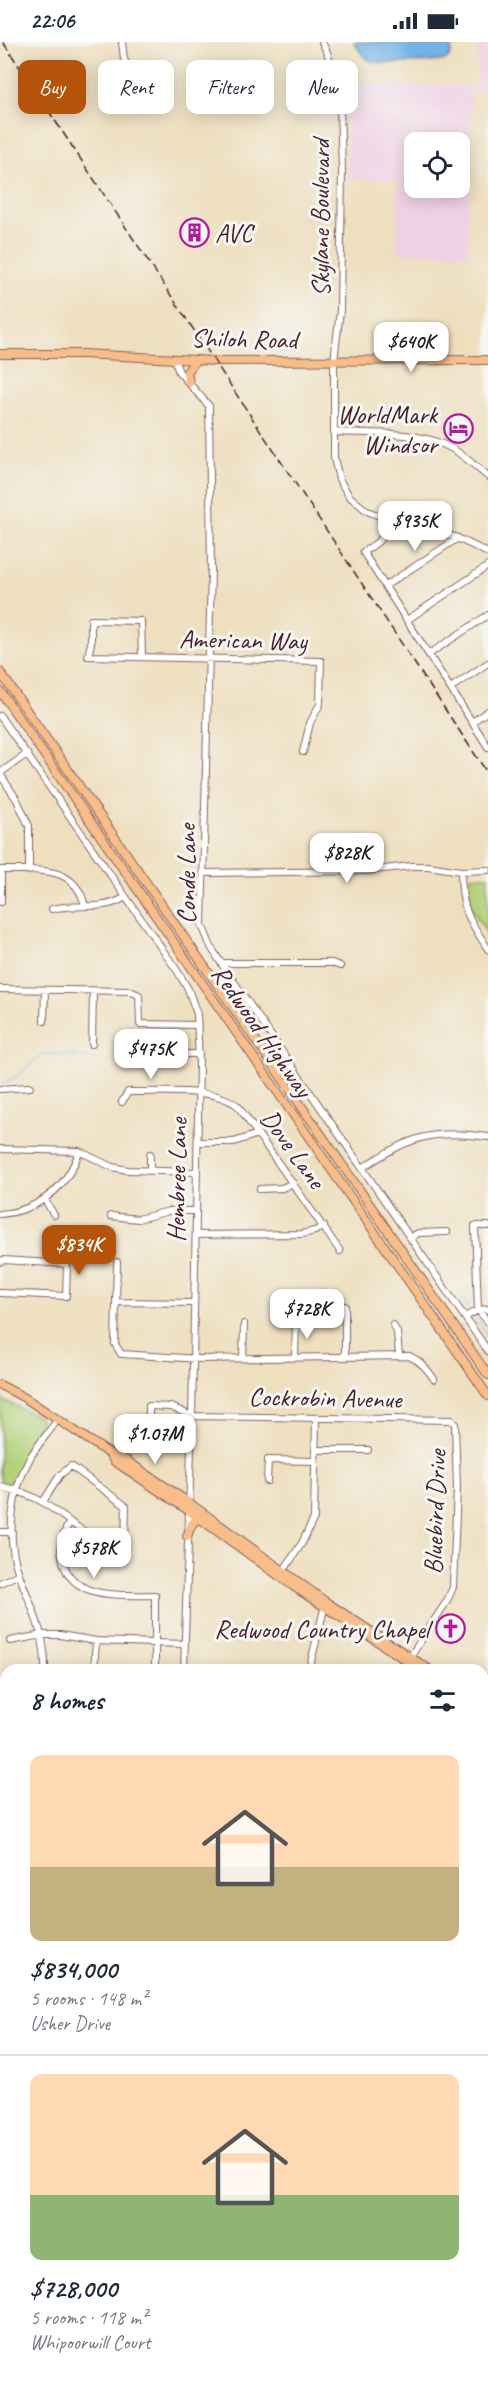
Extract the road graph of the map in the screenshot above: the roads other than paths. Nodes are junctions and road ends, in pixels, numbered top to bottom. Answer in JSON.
{"nodes":[{"id":1,"x":122,"y":42,"type":"edge"},
{"id":2,"x":321,"y":42,"type":"edge"},
{"id":3,"x":125,"y":60,"type":"edge"},
{"id":4,"x":0,"y":354,"type":"edge"},
{"id":5,"x":174,"y":359,"type":"junction"},
{"id":6,"x":196,"y":360,"type":"junction"},
{"id":7,"x":488,"y":360,"type":"edge"},
{"id":8,"x":334,"y":361,"type":"junction"},
{"id":9,"x":189,"y":383,"type":"junction"},
{"id":10,"x":334,"y":432,"type":"junction"},
{"id":11,"x":488,"y":477,"type":"edge"},
{"id":12,"x":390,"y":521,"type":"junction"},
{"id":13,"x":458,"y":538,"type":"junction"},
{"id":14,"x":488,"y":553,"type":"edge"},
{"id":15,"x":488,"y":566,"type":"edge"},
{"id":16,"x":385,"y":586,"type":"junction"},
{"id":17,"x":488,"y":615,"type":"edge"},
{"id":18,"x":407,"y":620,"type":"junction"},
{"id":19,"x":429,"y":654,"type":"junction"},
{"id":20,"x":142,"y":657,"type":"junction"},
{"id":21,"x":209,"y":658,"type":"junction"},
{"id":22,"x":488,"y":663,"type":"edge"},
{"id":23,"x":0,"y":672,"type":"edge"},
{"id":24,"x":452,"y":687,"type":"junction"},
{"id":25,"x":0,"y":691,"type":"edge"},
{"id":26,"x":488,"y":711,"type":"edge"},
{"id":27,"x":0,"y":716,"type":"edge"},
{"id":28,"x":472,"y":722,"type":"junction"},
{"id":29,"x":488,"y":747,"type":"edge"},
{"id":30,"x":303,"y":752,"type":"dead end"},
{"id":31,"x":27,"y":754,"type":"junction"},
{"id":32,"x":0,"y":773,"type":"edge"},
{"id":33,"x":0,"y":870,"type":"edge"},
{"id":34,"x":488,"y":870,"type":"edge"},
{"id":35,"x":28,"y":871,"type":"junction"},
{"id":36,"x":461,"y":871,"type":"junction"},
{"id":37,"x":204,"y":873,"type":"junction"},
{"id":38,"x":124,"y":898,"type":"junction"},
{"id":39,"x":1,"y":902,"type":"edge"},
{"id":40,"x":86,"y":906,"type":"junction"},
{"id":41,"x":52,"y":909,"type":"dead end"},
{"id":42,"x":488,"y":949,"type":"edge"},
{"id":43,"x":221,"y":963,"type":"junction"},
{"id":44,"x":340,"y":966,"type":"dead end"},
{"id":45,"x":0,"y":989,"type":"edge"},
{"id":46,"x":45,"y":990,"type":"junction"},
{"id":47,"x":93,"y":991,"type":"junction"},
{"id":48,"x":44,"y":1021,"type":"dead end"},
{"id":49,"x":198,"y":1025,"type":"junction"},
{"id":50,"x":92,"y":1044,"type":"dead end"},
{"id":51,"x":132,"y":1054,"type":"dead end"},
{"id":52,"x":198,"y":1054,"type":"junction"},
{"id":53,"x":30,"y":1088,"type":"dead end"},
{"id":54,"x":0,"y":1089,"type":"edge"},
{"id":55,"x":199,"y":1094,"type":"junction"},
{"id":56,"x":122,"y":1102,"type":"dead end"},
{"id":57,"x":258,"y":1134,"type":"junction"},
{"id":58,"x":488,"y":1137,"type":"edge"},
{"id":59,"x":198,"y":1142,"type":"junction"},
{"id":60,"x":0,"y":1149,"type":"edge"},
{"id":61,"x":79,"y":1151,"type":"junction"},
{"id":62,"x":150,"y":1154,"type":"dead end"},
{"id":63,"x":362,"y":1168,"type":"junction"},
{"id":64,"x":150,"y":1171,"type":"junction"},
{"id":65,"x":196,"y":1172,"type":"junction"},
{"id":66,"x":293,"y":1183,"type":"junction"},
{"id":67,"x":260,"y":1189,"type":"dead end"},
{"id":68,"x":45,"y":1200,"type":"junction"},
{"id":69,"x":195,"y":1211,"type":"junction"},
{"id":70,"x":0,"y":1214,"type":"edge"},
{"id":71,"x":54,"y":1215,"type":"dead end"},
{"id":72,"x":111,"y":1216,"type":"dead end"},
{"id":73,"x":324,"y":1226,"type":"junction"},
{"id":74,"x":488,"y":1226,"type":"edge"},
{"id":75,"x":447,"y":1232,"type":"dead end"},
{"id":76,"x":196,"y":1235,"type":"junction"},
{"id":77,"x":410,"y":1238,"type":"junction"},
{"id":78,"x":340,"y":1251,"type":"dead end"},
{"id":79,"x":0,"y":1262,"type":"edge"},
{"id":80,"x":117,"y":1262,"type":"dead end"},
{"id":81,"x":0,"y":1293,"type":"edge"},
{"id":82,"x":116,"y":1302,"type":"junction"},
{"id":83,"x":194,"y":1303,"type":"junction"},
{"id":84,"x":345,"y":1306,"type":"dead end"},
{"id":85,"x":488,"y":1309,"type":"edge"},
{"id":86,"x":471,"y":1314,"type":"junction"},
{"id":87,"x":488,"y":1322,"type":"edge"},
{"id":88,"x":296,"y":1323,"type":"dead end"},
{"id":89,"x":244,"y":1324,"type":"dead end"},
{"id":90,"x":393,"y":1325,"type":"dead end"},
{"id":91,"x":488,"y":1351,"type":"edge"},
{"id":92,"x":399,"y":1356,"type":"junction"},
{"id":93,"x":295,"y":1357,"type":"junction"},
{"id":94,"x":345,"y":1357,"type":"junction"},
{"id":95,"x":243,"y":1358,"type":"junction"},
{"id":96,"x":193,"y":1359,"type":"junction"},
{"id":97,"x":488,"y":1375,"type":"edge"},
{"id":98,"x":434,"y":1379,"type":"dead end"},
{"id":99,"x":0,"y":1385,"type":"edge"},
{"id":100,"x":488,"y":1396,"type":"edge"},
{"id":101,"x":192,"y":1416,"type":"junction"},
{"id":102,"x":316,"y":1418,"type":"junction"},
{"id":103,"x":58,"y":1419,"type":"junction"},
{"id":104,"x":455,"y":1424,"type":"joint"},
{"id":105,"x":148,"y":1437,"type":"dead end"},
{"id":106,"x":315,"y":1450,"type":"junction"},
{"id":107,"x":368,"y":1450,"type":"dead end"},
{"id":108,"x":315,"y":1461,"type":"junction"},
{"id":109,"x":267,"y":1481,"type":"dead end"},
{"id":110,"x":0,"y":1487,"type":"edge"},
{"id":111,"x":17,"y":1491,"type":"junction"},
{"id":112,"x":43,"y":1502,"type":"junction"},
{"id":113,"x":188,"y":1506,"type":"junction"},
{"id":114,"x":199,"y":1517,"type":"junction"},
{"id":115,"x":70,"y":1522,"type":"junction"},
{"id":116,"x":0,"y":1532,"type":"edge"},
{"id":117,"x":12,"y":1532,"type":"junction"},
{"id":118,"x":187,"y":1536,"type":"junction"},
{"id":119,"x":281,"y":1573,"type":"junction"},
{"id":120,"x":19,"y":1574,"type":"junction"},
{"id":121,"x":0,"y":1583,"type":"edge"},
{"id":122,"x":325,"y":1604,"type":"junction"},
{"id":123,"x":42,"y":1635,"type":"junction"},
{"id":124,"x":10,"y":1641,"type":"dead end"},
{"id":125,"x":96,"y":1641,"type":"junction"},
{"id":126,"x":156,"y":1642,"type":"junction"},
{"id":127,"x":184,"y":1644,"type":"junction"},
{"id":128,"x":409,"y":1659,"type":"junction"},
{"id":129,"x":44,"y":1664,"type":"edge"},
{"id":130,"x":94,"y":1664,"type":"edge"},
{"id":131,"x":155,"y":1664,"type":"edge"},
{"id":132,"x":184,"y":1664,"type":"edge"},
{"id":133,"x":310,"y":1664,"type":"edge"},
{"id":134,"x":414,"y":1664,"type":"edge"},
{"id":135,"x":419,"y":1664,"type":"edge"}],
"edges":[{"from":1,"to":3,"type":"street"},
{"from":2,"to":8,"type":"street","name":"Skylane Boulevard"},
{"from":4,"to":5,"type":"main road","name":"Shiloh Road"},
{"from":5,"to":6,"type":"main road","name":"Shiloh Road"},
{"from":5,"to":9,"type":"street","name":"Conde Lane"},
{"from":6,"to":8,"type":"main road","name":"Shiloh Road"},
{"from":6,"to":9,"type":"main road"},
{"from":7,"to":8,"type":"main road","name":"Shiloh Road"},
{"from":8,"to":10,"type":"street","name":"Skylane Boulevard"},
{"from":9,"to":21,"type":"street","name":"Conde Lane"},
{"from":10,"to":11,"type":"street"},
{"from":10,"to":12,"type":"street","name":"Skylane Boulevard"},
{"from":12,"to":13,"type":"street","name":"Skylane Boulevard"},
{"from":12,"to":16,"type":"street"},
{"from":13,"to":14,"type":"street","name":"Skylane Boulevard"},
{"from":13,"to":16,"type":"street"},
{"from":15,"to":18,"type":"street"},
{"from":16,"to":18,"type":"street"},
{"from":17,"to":19,"type":"street"},
{"from":18,"to":19,"type":"street"},
{"from":19,"to":24,"type":"street"},
{"from":20,"to":20,"type":"street","name":"American Way"},
{"from":20,"to":21,"type":"street","name":"American Way"},
{"from":21,"to":30,"type":"street","name":"American Way"},
{"from":21,"to":37,"type":"street","name":"Conde Lane"},
{"from":22,"to":24,"type":"street"},
{"from":23,"to":97,"type":"highway","name":"Redwood Highway"},
{"from":24,"to":28,"type":"street"},
{"from":25,"to":100,"type":"highway","name":"Redwood Highway"},
{"from":26,"to":28,"type":"street"},
{"from":27,"to":31,"type":"street","name":"Hembree Lane"},
{"from":28,"to":29,"type":"street"},
{"from":31,"to":32,"type":"street"},
{"from":31,"to":38,"type":"street","name":"Hembree Lane"},
{"from":32,"to":35,"type":"street"},
{"from":33,"to":35,"type":"street"},
{"from":33,"to":39,"type":"street"},
{"from":34,"to":36,"type":"street"},
{"from":35,"to":40,"type":"street"},
{"from":36,"to":37,"type":"street"},
{"from":36,"to":42,"type":"street"},
{"from":37,"to":43,"type":"street","name":"Conde Lane"},
{"from":38,"to":40,"type":"street"},
{"from":38,"to":49,"type":"street","name":"Hembree Lane"},
{"from":40,"to":41,"type":"street"},
{"from":43,"to":44,"type":"street"},
{"from":43,"to":63,"type":"street","name":"Conde Lane"},
{"from":45,"to":46,"type":"street"},
{"from":46,"to":47,"type":"street"},
{"from":46,"to":48,"type":"street"},
{"from":47,"to":49,"type":"street"},
{"from":47,"to":50,"type":"street"},
{"from":49,"to":52,"type":"street","name":"Hembree Lane"},
{"from":51,"to":52,"type":"street"},
{"from":52,"to":55,"type":"street","name":"Hembree Lane"},
{"from":53,"to":54,"type":"street"},
{"from":55,"to":56,"type":"street","name":"Dove Lane"},
{"from":55,"to":57,"type":"street","name":"Dove Lane"},
{"from":55,"to":59,"type":"street","name":"Hembree Lane"},
{"from":57,"to":59,"type":"street"},
{"from":57,"to":66,"type":"street","name":"Dove Lane"},
{"from":58,"to":63,"type":"street"},
{"from":59,"to":65,"type":"street","name":"Hembree Lane"},
{"from":60,"to":61,"type":"street"},
{"from":61,"to":64,"type":"street"},
{"from":61,"to":68,"type":"street"},
{"from":62,"to":64,"type":"street"},
{"from":63,"to":77,"type":"street","name":"Conde Lane"},
{"from":64,"to":65,"type":"street"},
{"from":65,"to":69,"type":"street","name":"Hembree Lane"},
{"from":66,"to":67,"type":"street"},
{"from":66,"to":73,"type":"street","name":"Dove Lane"},
{"from":68,"to":70,"type":"street"},
{"from":68,"to":71,"type":"street"},
{"from":69,"to":72,"type":"street"},
{"from":69,"to":76,"type":"street","name":"Hembree Lane"},
{"from":73,"to":76,"type":"street"},
{"from":73,"to":78,"type":"street","name":"Dove Lane"},
{"from":74,"to":86,"type":"street"},
{"from":75,"to":77,"type":"street"},
{"from":76,"to":83,"type":"street","name":"Hembree Lane"},
{"from":77,"to":86,"type":"street","name":"Conde Lane"},
{"from":79,"to":81,"type":"street"},
{"from":80,"to":82,"type":"street"},
{"from":82,"to":83,"type":"street"},
{"from":82,"to":96,"type":"street"},
{"from":83,"to":96,"type":"street","name":"Hembree Lane"},
{"from":84,"to":94,"type":"street"},
{"from":85,"to":86,"type":"street"},
{"from":86,"to":87,"type":"street"},
{"from":86,"to":91,"type":"street","name":"Conde Lane"},
{"from":88,"to":93,"type":"street"},
{"from":89,"to":95,"type":"street"},
{"from":90,"to":92,"type":"street"},
{"from":92,"to":94,"type":"street"},
{"from":92,"to":98,"type":"street"},
{"from":93,"to":94,"type":"street"},
{"from":93,"to":95,"type":"street"},
{"from":95,"to":96,"type":"street"},
{"from":96,"to":101,"type":"street","name":"Hembree Lane"},
{"from":99,"to":103,"type":"main road"},
{"from":101,"to":102,"type":"street","name":"Cockrobin Avenue"},
{"from":101,"to":105,"type":"street","name":"Cockrobin Avenue"},
{"from":101,"to":113,"type":"street","name":"Hembree Lane"},
{"from":102,"to":104,"type":"street","name":"Cockrobin Avenue"},
{"from":102,"to":106,"type":"street"},
{"from":103,"to":111,"type":"street"},
{"from":103,"to":113,"type":"main road"},
{"from":104,"to":128,"type":"street","name":"Bluebird Drive"},
{"from":106,"to":107,"type":"street"},
{"from":106,"to":108,"type":"street"},
{"from":108,"to":109,"type":"street"},
{"from":108,"to":119,"type":"street"},
{"from":110,"to":111,"type":"street"},
{"from":111,"to":112,"type":"street"},
{"from":111,"to":117,"type":"street"},
{"from":112,"to":115,"type":"street"},
{"from":112,"to":115,"type":"street"},
{"from":113,"to":114,"type":"main road"},
{"from":113,"to":118,"type":"street","name":"Hembree Lane"},
{"from":113,"to":119,"type":"main road"},
{"from":114,"to":118,"type":"main road"},
{"from":114,"to":119,"type":"main road"},
{"from":115,"to":126,"type":"street"},
{"from":116,"to":117,"type":"street"},
{"from":117,"to":120,"type":"street"},
{"from":118,"to":127,"type":"street","name":"Hembree Lane"},
{"from":119,"to":122,"type":"main road"},
{"from":120,"to":121,"type":"street"},
{"from":120,"to":123,"type":"street"},
{"from":122,"to":128,"type":"main road"},
{"from":122,"to":133,"type":"street"},
{"from":123,"to":124,"type":"street"},
{"from":123,"to":125,"type":"street"},
{"from":123,"to":129,"type":"street"},
{"from":125,"to":126,"type":"street"},
{"from":125,"to":130,"type":"street"},
{"from":126,"to":127,"type":"street"},
{"from":126,"to":131,"type":"street"},
{"from":127,"to":132,"type":"street","name":"Hembree Lane"},
{"from":128,"to":134,"type":"main road"},
{"from":128,"to":135,"type":"main road"}]}
